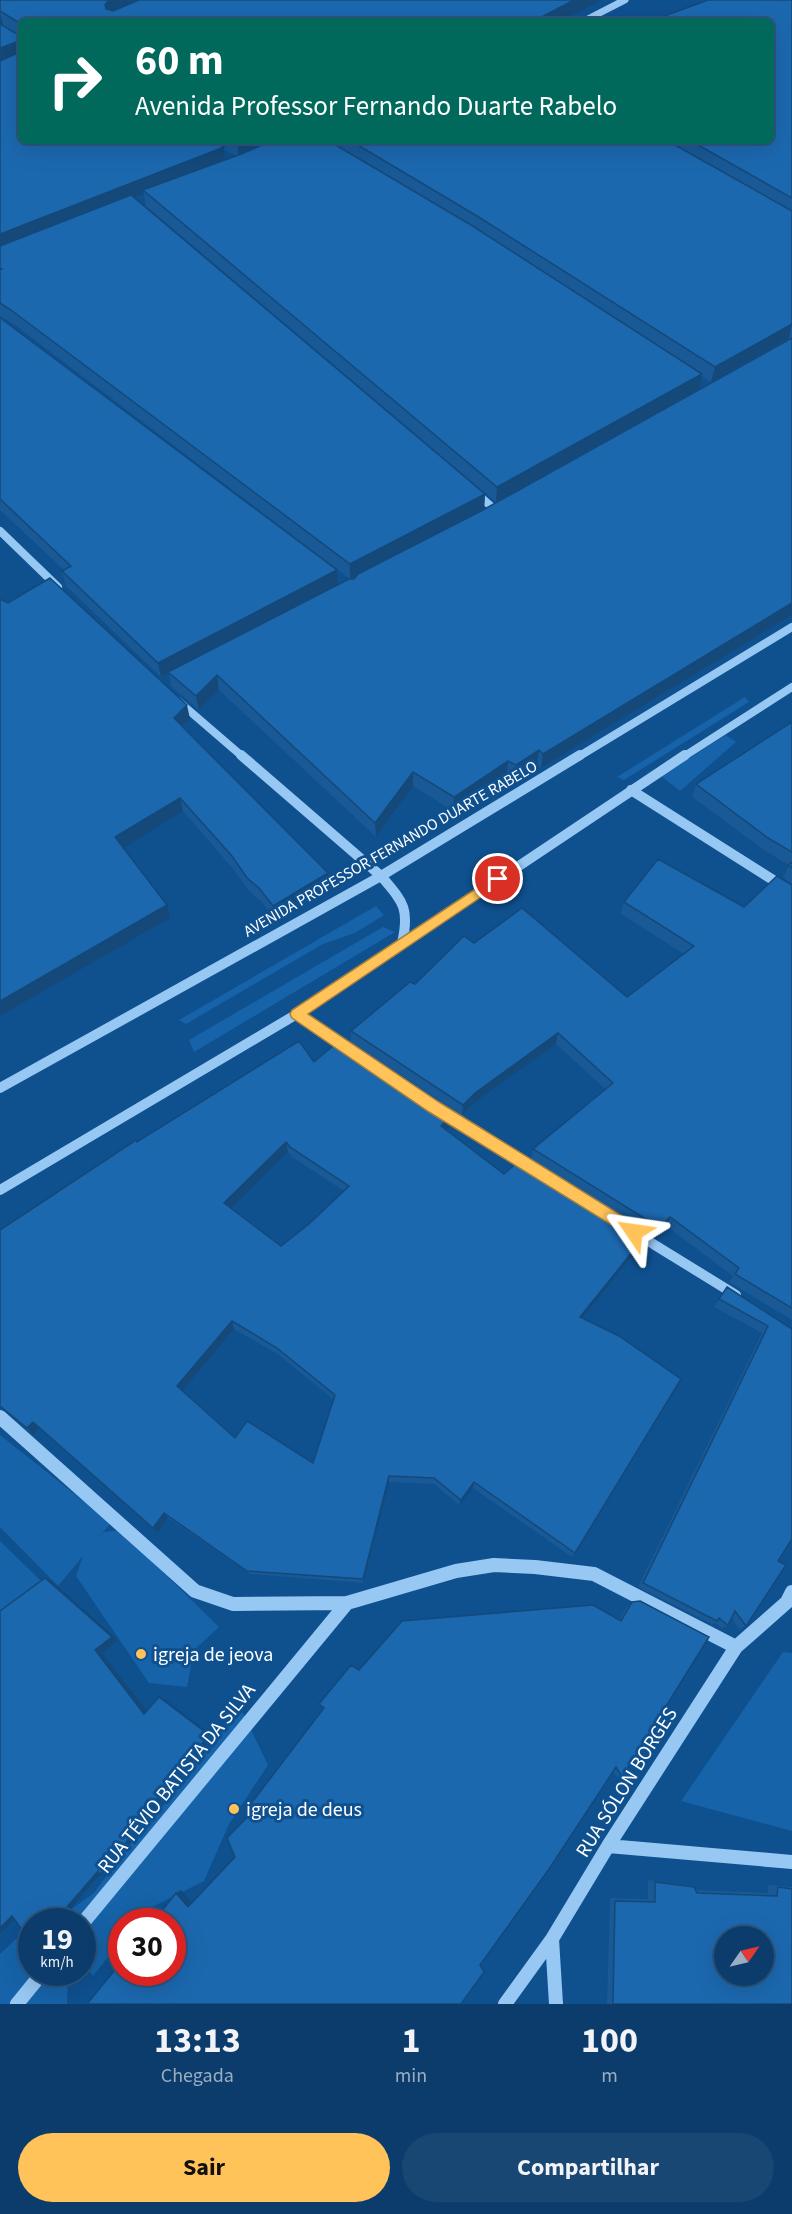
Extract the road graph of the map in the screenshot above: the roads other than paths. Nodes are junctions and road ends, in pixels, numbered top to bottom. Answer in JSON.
{"nodes":[{"id":1,"x":625,"y":0,"type":"edge"},
{"id":2,"x":591,"y":18,"type":"edge"},
{"id":3,"x":467,"y":486,"type":"edge"},
{"id":4,"x":505,"y":503,"type":"edge"},
{"id":5,"x":494,"y":509,"type":"junction"},
{"id":6,"x":484,"y":514,"type":"edge"},
{"id":7,"x":0,"y":531,"type":"edge"},
{"id":8,"x":66,"y":595,"type":"edge"},
{"id":9,"x":792,"y":627,"type":"edge"},
{"id":10,"x":792,"y":687,"type":"edge"},
{"id":11,"x":169,"y":693,"type":"edge"},
{"id":12,"x":631,"y":790,"type":"junction"},
{"id":13,"x":381,"y":876,"type":"junction"},
{"id":14,"x":792,"y":892,"type":"edge"},
{"id":15,"x":402,"y":943,"type":"junction"},
{"id":16,"x":297,"y":1014,"type":"junction"},
{"id":17,"x":356,"y":1054,"type":"edge"},
{"id":18,"x":0,"y":1088,"type":"edge"},
{"id":19,"x":434,"y":1107,"type":"edge"},
{"id":20,"x":544,"y":1176,"type":"edge"},
{"id":21,"x":0,"y":1190,"type":"edge"},
{"id":22,"x":624,"y":1226,"type":"edge"},
{"id":23,"x":743,"y":1300,"type":"edge"},
{"id":24,"x":0,"y":1417,"type":"edge"},
{"id":25,"x":790,"y":1598,"type":"edge"},
{"id":26,"x":347,"y":1603,"type":"junction"},
{"id":27,"x":736,"y":1647,"type":"junction"},
{"id":28,"x":608,"y":1846,"type":"junction"},
{"id":29,"x":792,"y":1862,"type":"edge"},
{"id":30,"x":95,"y":1908,"type":"edge"},
{"id":31,"x":552,"y":1939,"type":"junction"},
{"id":32,"x":32,"y":1986,"type":"edge"},
{"id":33,"x":17,"y":2004,"type":"edge"},
{"id":34,"x":505,"y":2004,"type":"edge"},
{"id":35,"x":556,"y":2004,"type":"edge"}],
"edges":[{"from":1,"to":2,"type":"street"},
{"from":3,"to":5,"type":"street"},
{"from":4,"to":5,"type":"street"},
{"from":5,"to":6,"type":"street"},
{"from":7,"to":8,"type":"street"},
{"from":9,"to":13,"type":"street","name":"AVENIDA PROFESSOR FERNANDO DUARTE RABELO"},
{"from":10,"to":12,"type":"street"},
{"from":11,"to":13,"type":"street"},
{"from":12,"to":14,"type":"street"},
{"from":12,"to":15,"type":"street"},
{"from":13,"to":15,"type":"street"},
{"from":13,"to":18,"type":"street","name":"AVENIDA PROFESSOR FERNANDO DUARTE RABELO"},
{"from":15,"to":16,"type":"street"},
{"from":16,"to":17,"type":"street"},
{"from":16,"to":21,"type":"street"},
{"from":19,"to":20,"type":"street"},
{"from":22,"to":23,"type":"street"},
{"from":24,"to":26,"type":"street"},
{"from":25,"to":27,"type":"street","name":"RUA SÓLON BORGES"},
{"from":26,"to":27,"type":"street"},
{"from":26,"to":30,"type":"street","name":"RUA TÉVIO BATISTA DA SILVA"},
{"from":27,"to":28,"type":"street","name":"RUA SÓLON BORGES"},
{"from":28,"to":29,"type":"street"},
{"from":28,"to":31,"type":"street","name":"RUA SÓLON BORGES"},
{"from":31,"to":34,"type":"street","name":"RUA SÓLON BORGES"},
{"from":31,"to":35,"type":"street"},
{"from":32,"to":33,"type":"street"}]}
